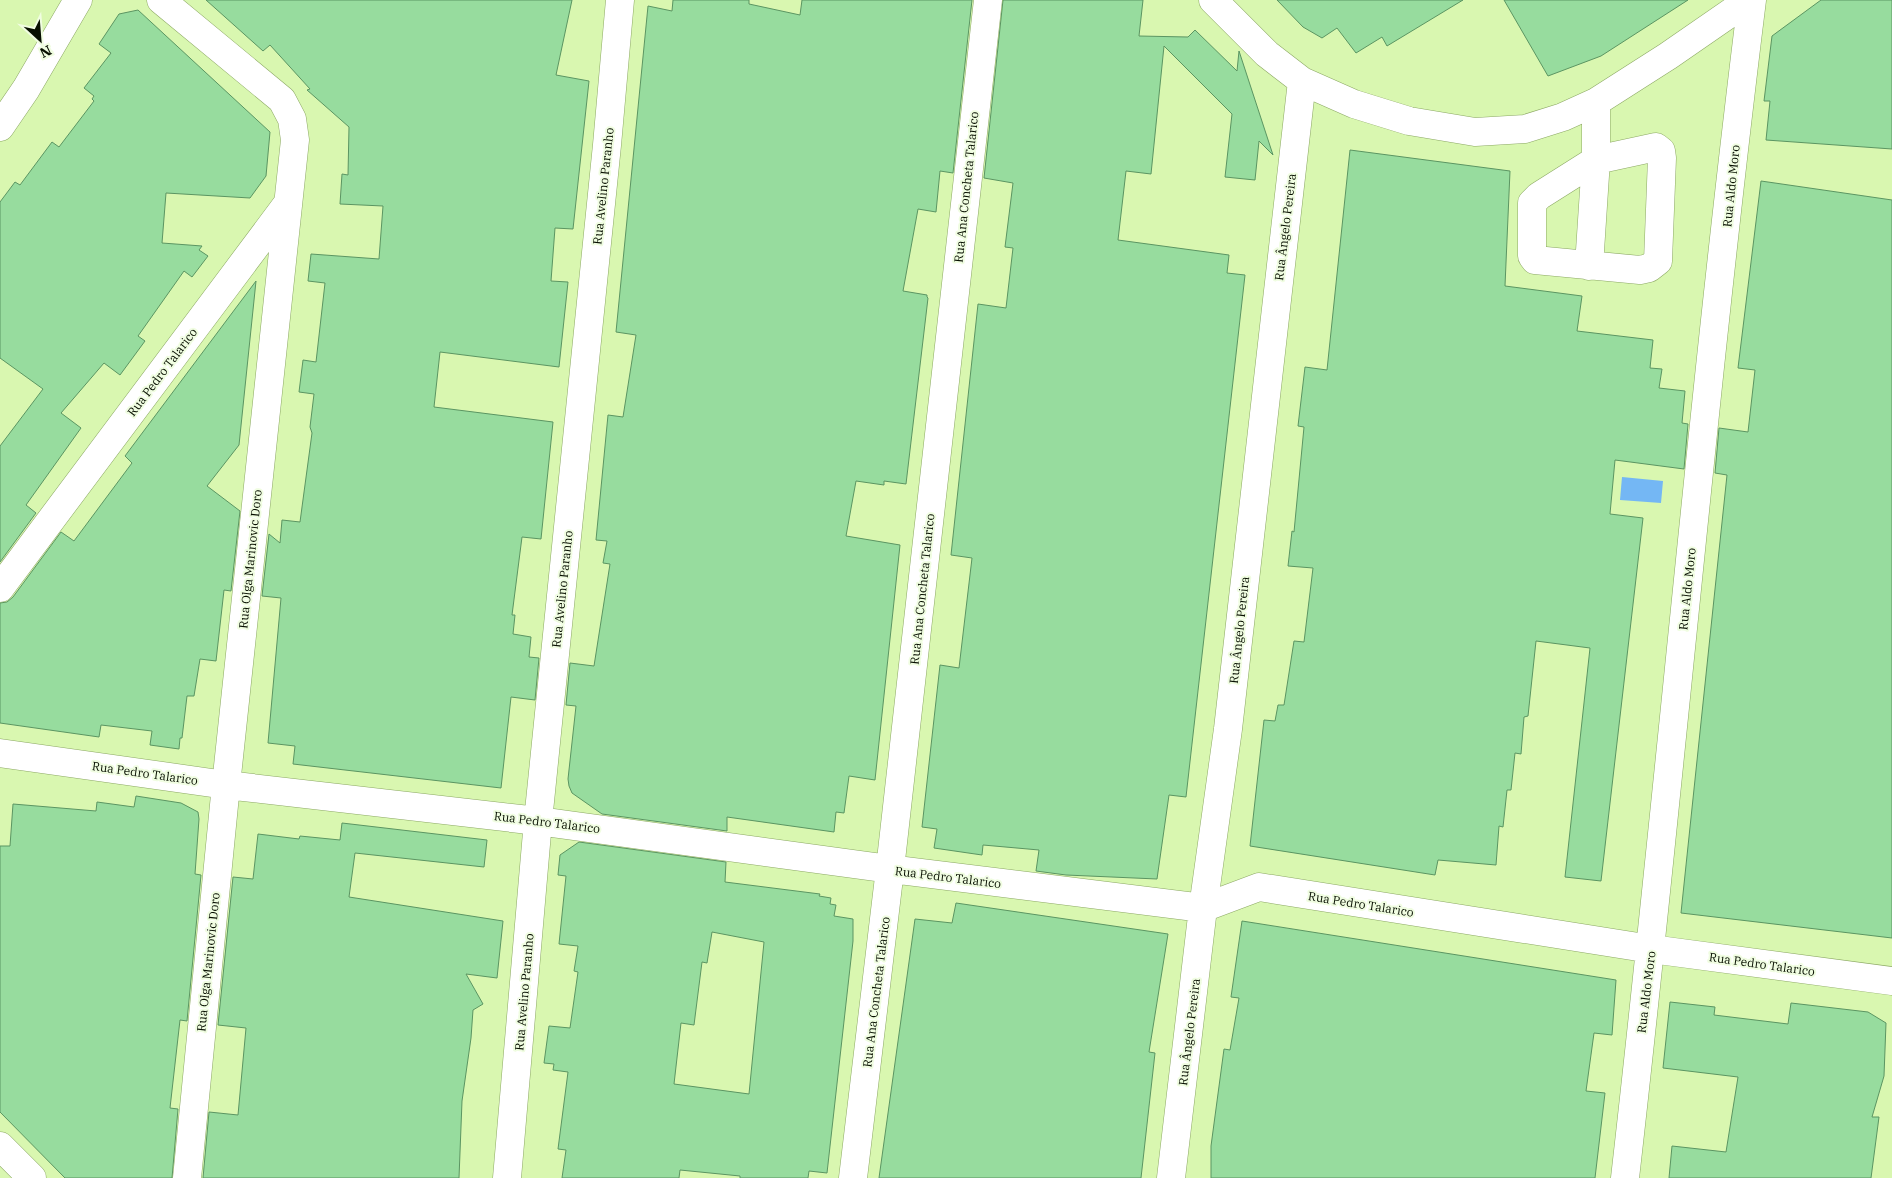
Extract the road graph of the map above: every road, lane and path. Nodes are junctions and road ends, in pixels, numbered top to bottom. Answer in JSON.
{"nodes":[{"id":1,"x":78,"y":0,"type":"edge"},
{"id":2,"x":160,"y":0,"type":"edge"},
{"id":3,"x":620,"y":0,"type":"edge"},
{"id":4,"x":988,"y":0,"type":"edge"},
{"id":5,"x":1213,"y":0,"type":"edge"},
{"id":6,"x":1751,"y":0,"type":"edge"},
{"id":7,"x":1302,"y":81,"type":"junction"},
{"id":8,"x":1596,"y":102,"type":"junction"},
{"id":9,"x":0,"y":127,"type":"edge"},
{"id":10,"x":1596,"y":160,"type":"junction"},
{"id":11,"x":288,"y":203,"type":"junction"},
{"id":12,"x":1589,"y":266,"type":"junction"},
{"id":13,"x":0,"y":588,"type":"edge"},
{"id":14,"x":0,"y":753,"type":"edge"},
{"id":15,"x":226,"y":784,"type":"junction"},
{"id":16,"x":538,"y":821,"type":"junction"},
{"id":17,"x":890,"y":869,"type":"junction"},
{"id":18,"x":1204,"y":908,"type":"junction"},
{"id":19,"x":1651,"y":949,"type":"junction"},
{"id":20,"x":1892,"y":981,"type":"edge"},
{"id":21,"x":0,"y":1146,"type":"edge"},
{"id":22,"x":32,"y":1178,"type":"edge"},
{"id":23,"x":187,"y":1178,"type":"edge"},
{"id":24,"x":507,"y":1178,"type":"edge"},
{"id":25,"x":853,"y":1178,"type":"edge"},
{"id":26,"x":1171,"y":1178,"type":"edge"},
{"id":27,"x":1624,"y":1178,"type":"edge"}],
"edges":[{"from":1,"to":9,"type":"street"},
{"from":2,"to":11,"type":"street","name":"Rua Olga Marinovic Doro"},
{"from":3,"to":16,"type":"street","name":"Rua Avelino Paranho"},
{"from":4,"to":17,"type":"street","name":"Rua Ana Concheta Talarico"},
{"from":5,"to":7,"type":"street"},
{"from":6,"to":8,"type":"street"},
{"from":6,"to":19,"type":"street","name":"Rua Aldo Moro"},
{"from":7,"to":8,"type":"street"},
{"from":7,"to":18,"type":"street","name":"Rua Ângelo Pereira"},
{"from":8,"to":10,"type":"street"},
{"from":10,"to":12,"type":"street"},
{"from":10,"to":12,"type":"street"},
{"from":10,"to":12,"type":"street"},
{"from":11,"to":13,"type":"street","name":"Rua Pedro Talarico"},
{"from":11,"to":15,"type":"street","name":"Rua Olga Marinovic Doro"},
{"from":14,"to":15,"type":"street","name":"Rua Pedro Talarico"},
{"from":15,"to":16,"type":"street","name":"Rua Pedro Talarico"},
{"from":15,"to":23,"type":"street","name":"Rua Olga Marinovic Doro"},
{"from":16,"to":17,"type":"street","name":"Rua Pedro Talarico"},
{"from":16,"to":24,"type":"street","name":"Rua Avelino Paranho"},
{"from":17,"to":18,"type":"street","name":"Rua Pedro Talarico"},
{"from":17,"to":25,"type":"street","name":"Rua Ana Concheta Talarico"},
{"from":18,"to":19,"type":"street","name":"Rua Pedro Talarico"},
{"from":18,"to":26,"type":"street","name":"Rua Ângelo Pereira"},
{"from":19,"to":20,"type":"street","name":"Rua Pedro Talarico"},
{"from":19,"to":27,"type":"street","name":"Rua Aldo Moro"},
{"from":21,"to":22,"type":"street"}]}
